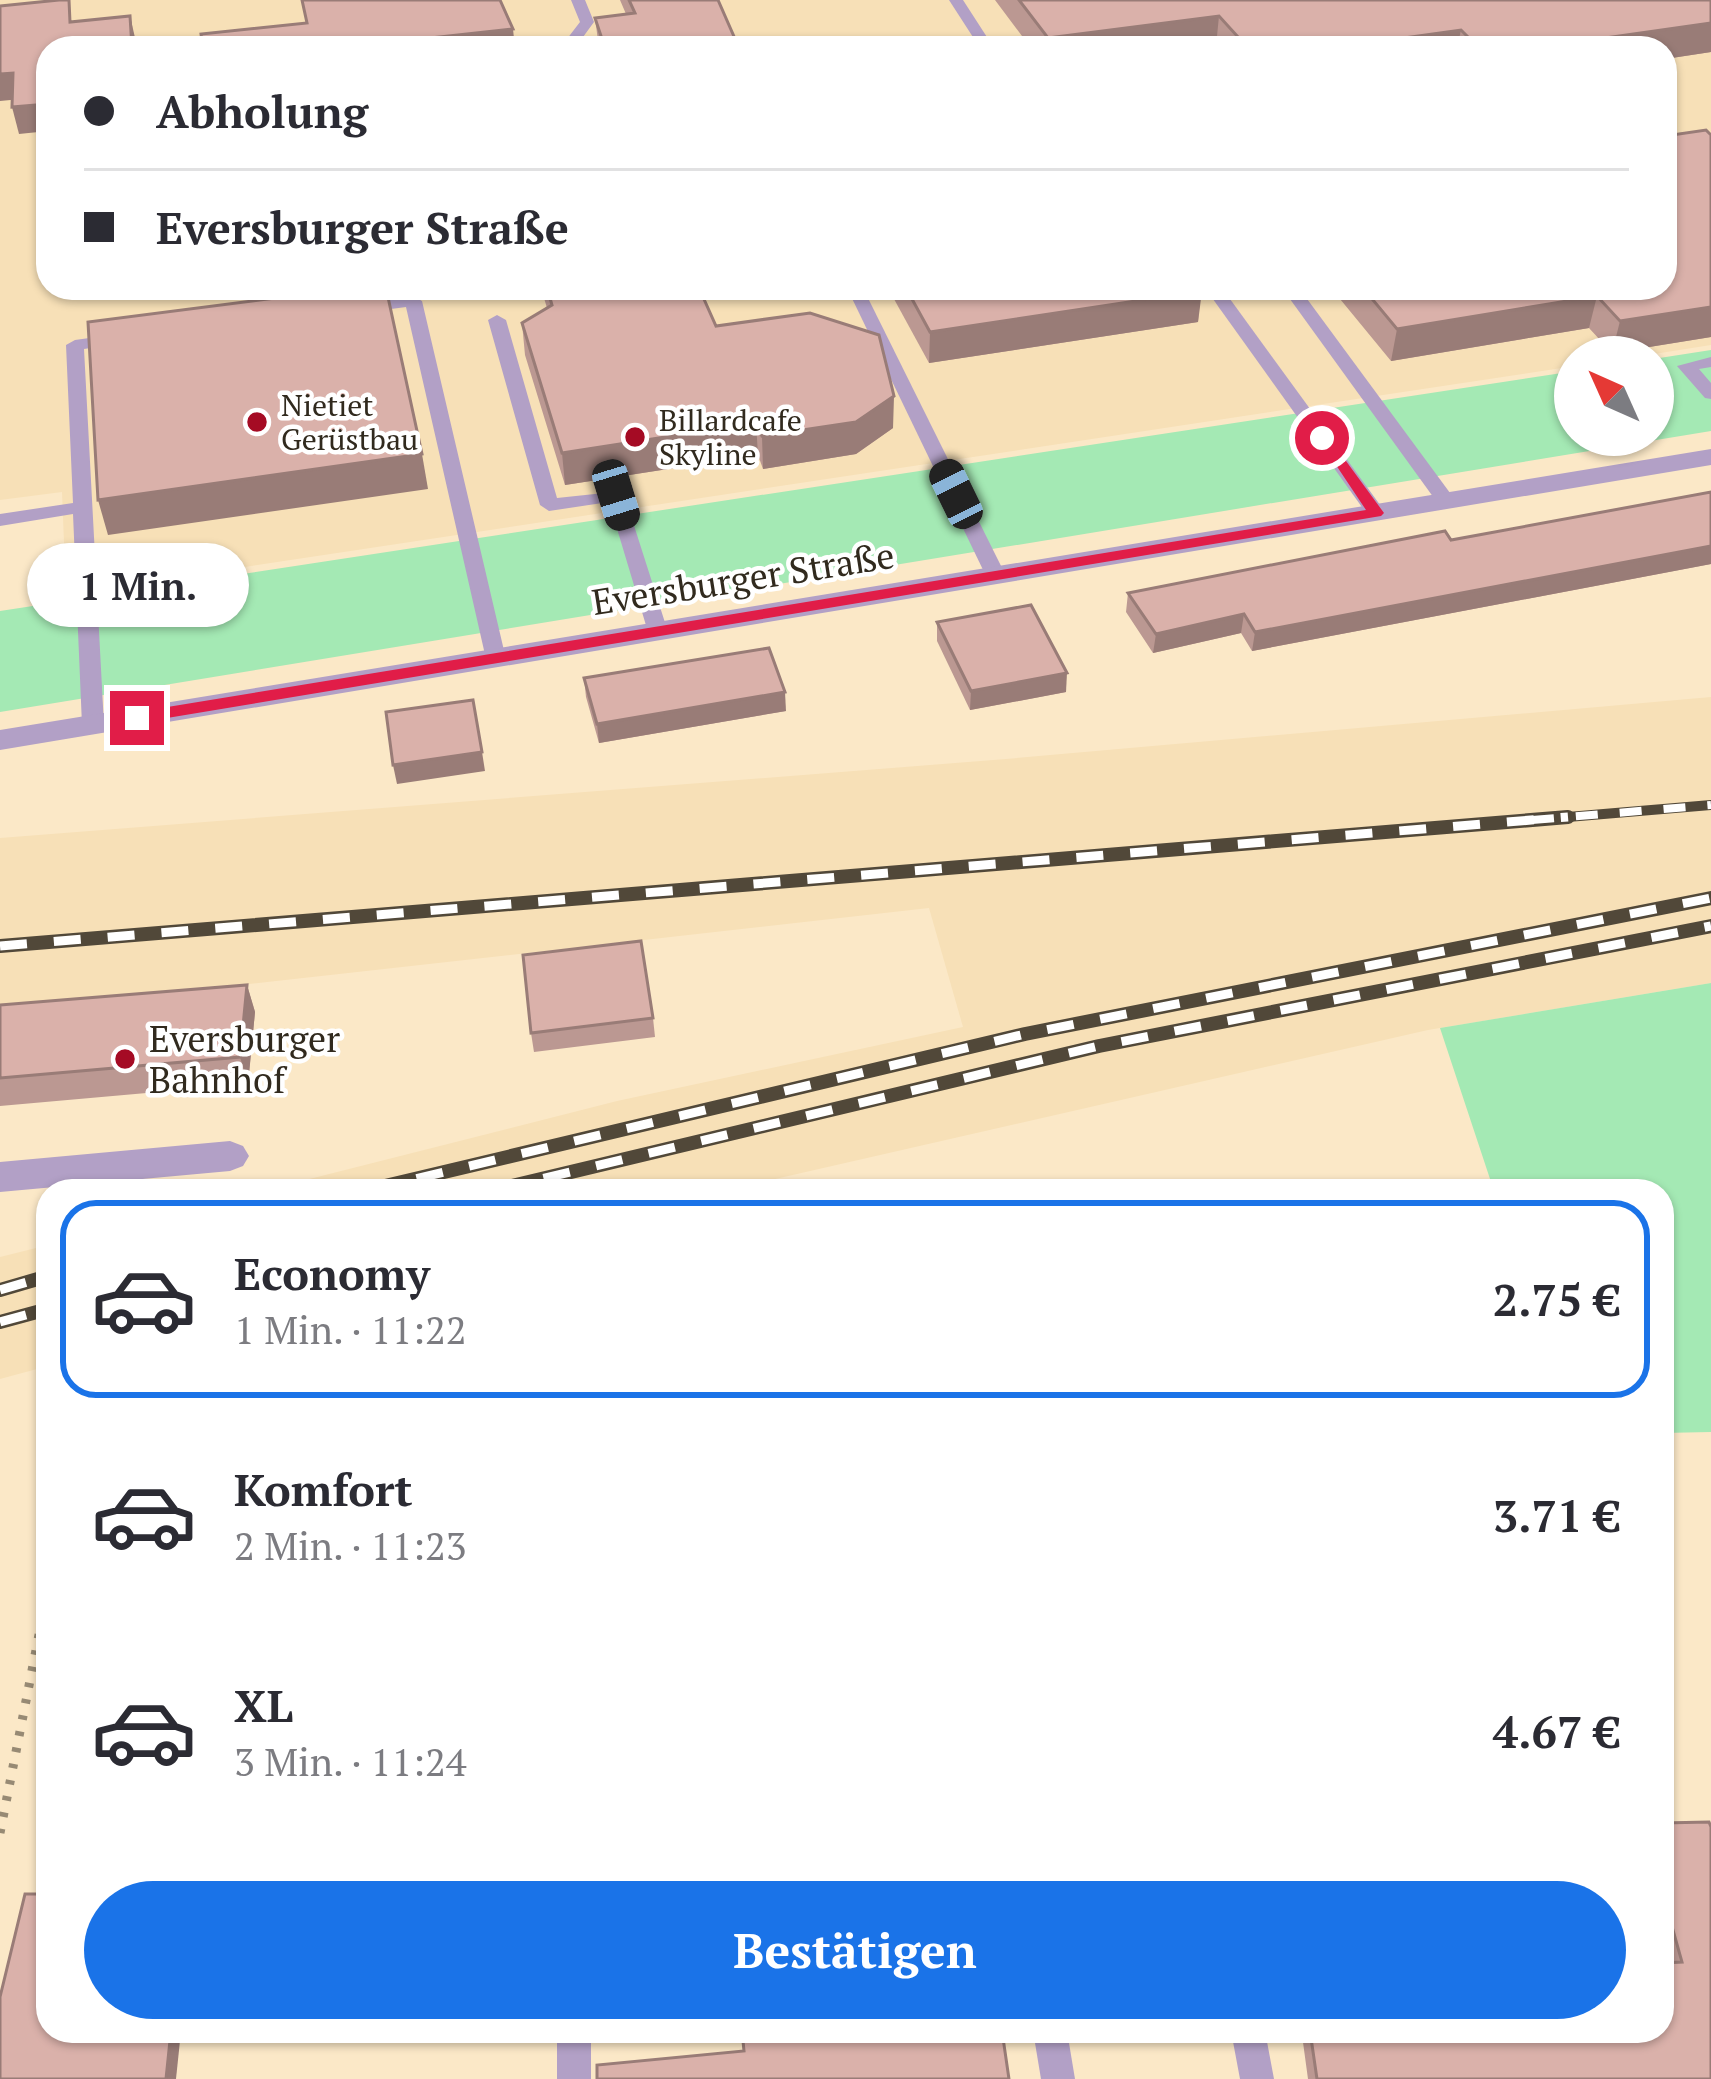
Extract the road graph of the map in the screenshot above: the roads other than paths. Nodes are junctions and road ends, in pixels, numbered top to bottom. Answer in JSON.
{"nodes":[{"id":1,"x":578,"y":0,"type":"edge"},
{"id":2,"x":956,"y":0,"type":"edge"},
{"id":3,"x":576,"y":36,"type":"edge"},
{"id":4,"x":979,"y":36,"type":"edge"},
{"id":5,"x":861,"y":300,"type":"edge"},
{"id":6,"x":1222,"y":300,"type":"edge"},
{"id":7,"x":1299,"y":300,"type":"edge"},
{"id":8,"x":345,"y":310,"type":"edge"},
{"id":9,"x":496,"y":320,"type":"dead end"},
{"id":10,"x":142,"y":336,"type":"edge"},
{"id":11,"x":1711,"y":362,"type":"edge"},
{"id":12,"x":1711,"y":394,"type":"edge"},
{"id":13,"x":1711,"y":457,"type":"edge"},
{"id":14,"x":1446,"y":501,"type":"junction"},
{"id":15,"x":82,"y":507,"type":"junction"},
{"id":16,"x":1376,"y":513,"type":"junction"},
{"id":17,"x":0,"y":520,"type":"edge"},
{"id":18,"x":996,"y":576,"type":"junction"},
{"id":19,"x":658,"y":632,"type":"junction"},
{"id":20,"x":496,"y":659,"type":"junction"},
{"id":21,"x":93,"y":725,"type":"junction"},
{"id":22,"x":0,"y":740,"type":"edge"},
{"id":23,"x":230,"y":1156,"type":"dead end"},
{"id":24,"x":0,"y":1177,"type":"edge"},
{"id":25,"x":574,"y":2043,"type":"edge"},
{"id":26,"x":1052,"y":2043,"type":"edge"},
{"id":27,"x":1250,"y":2043,"type":"edge"},
{"id":28,"x":574,"y":2079,"type":"edge"},
{"id":29,"x":1058,"y":2079,"type":"edge"},
{"id":30,"x":1257,"y":2079,"type":"edge"}],
"edges":[{"from":1,"to":3,"type":"lane"},
{"from":2,"to":4,"type":"lane"},
{"from":5,"to":18,"type":"lane"},
{"from":6,"to":16,"type":"lane"},
{"from":7,"to":14,"type":"lane"},
{"from":8,"to":20,"type":"lane"},
{"from":9,"to":19,"type":"lane"},
{"from":10,"to":15,"type":"lane"},
{"from":11,"to":12,"type":"lane"},
{"from":13,"to":14,"type":"street","name":"Eversburger Straße"},
{"from":14,"to":16,"type":"street","name":"Eversburger Straße"},
{"from":15,"to":17,"type":"lane"},
{"from":15,"to":21,"type":"lane"},
{"from":16,"to":18,"type":"street","name":"Eversburger Straße"},
{"from":18,"to":19,"type":"street","name":"Eversburger Straße"},
{"from":19,"to":20,"type":"street","name":"Eversburger Straße"},
{"from":20,"to":21,"type":"street","name":"Eversburger Straße"},
{"from":21,"to":22,"type":"street","name":"Eversburger Straße"},
{"from":23,"to":24,"type":"street"},
{"from":25,"to":28,"type":"lane"},
{"from":26,"to":29,"type":"lane"},
{"from":27,"to":30,"type":"lane"}]}
